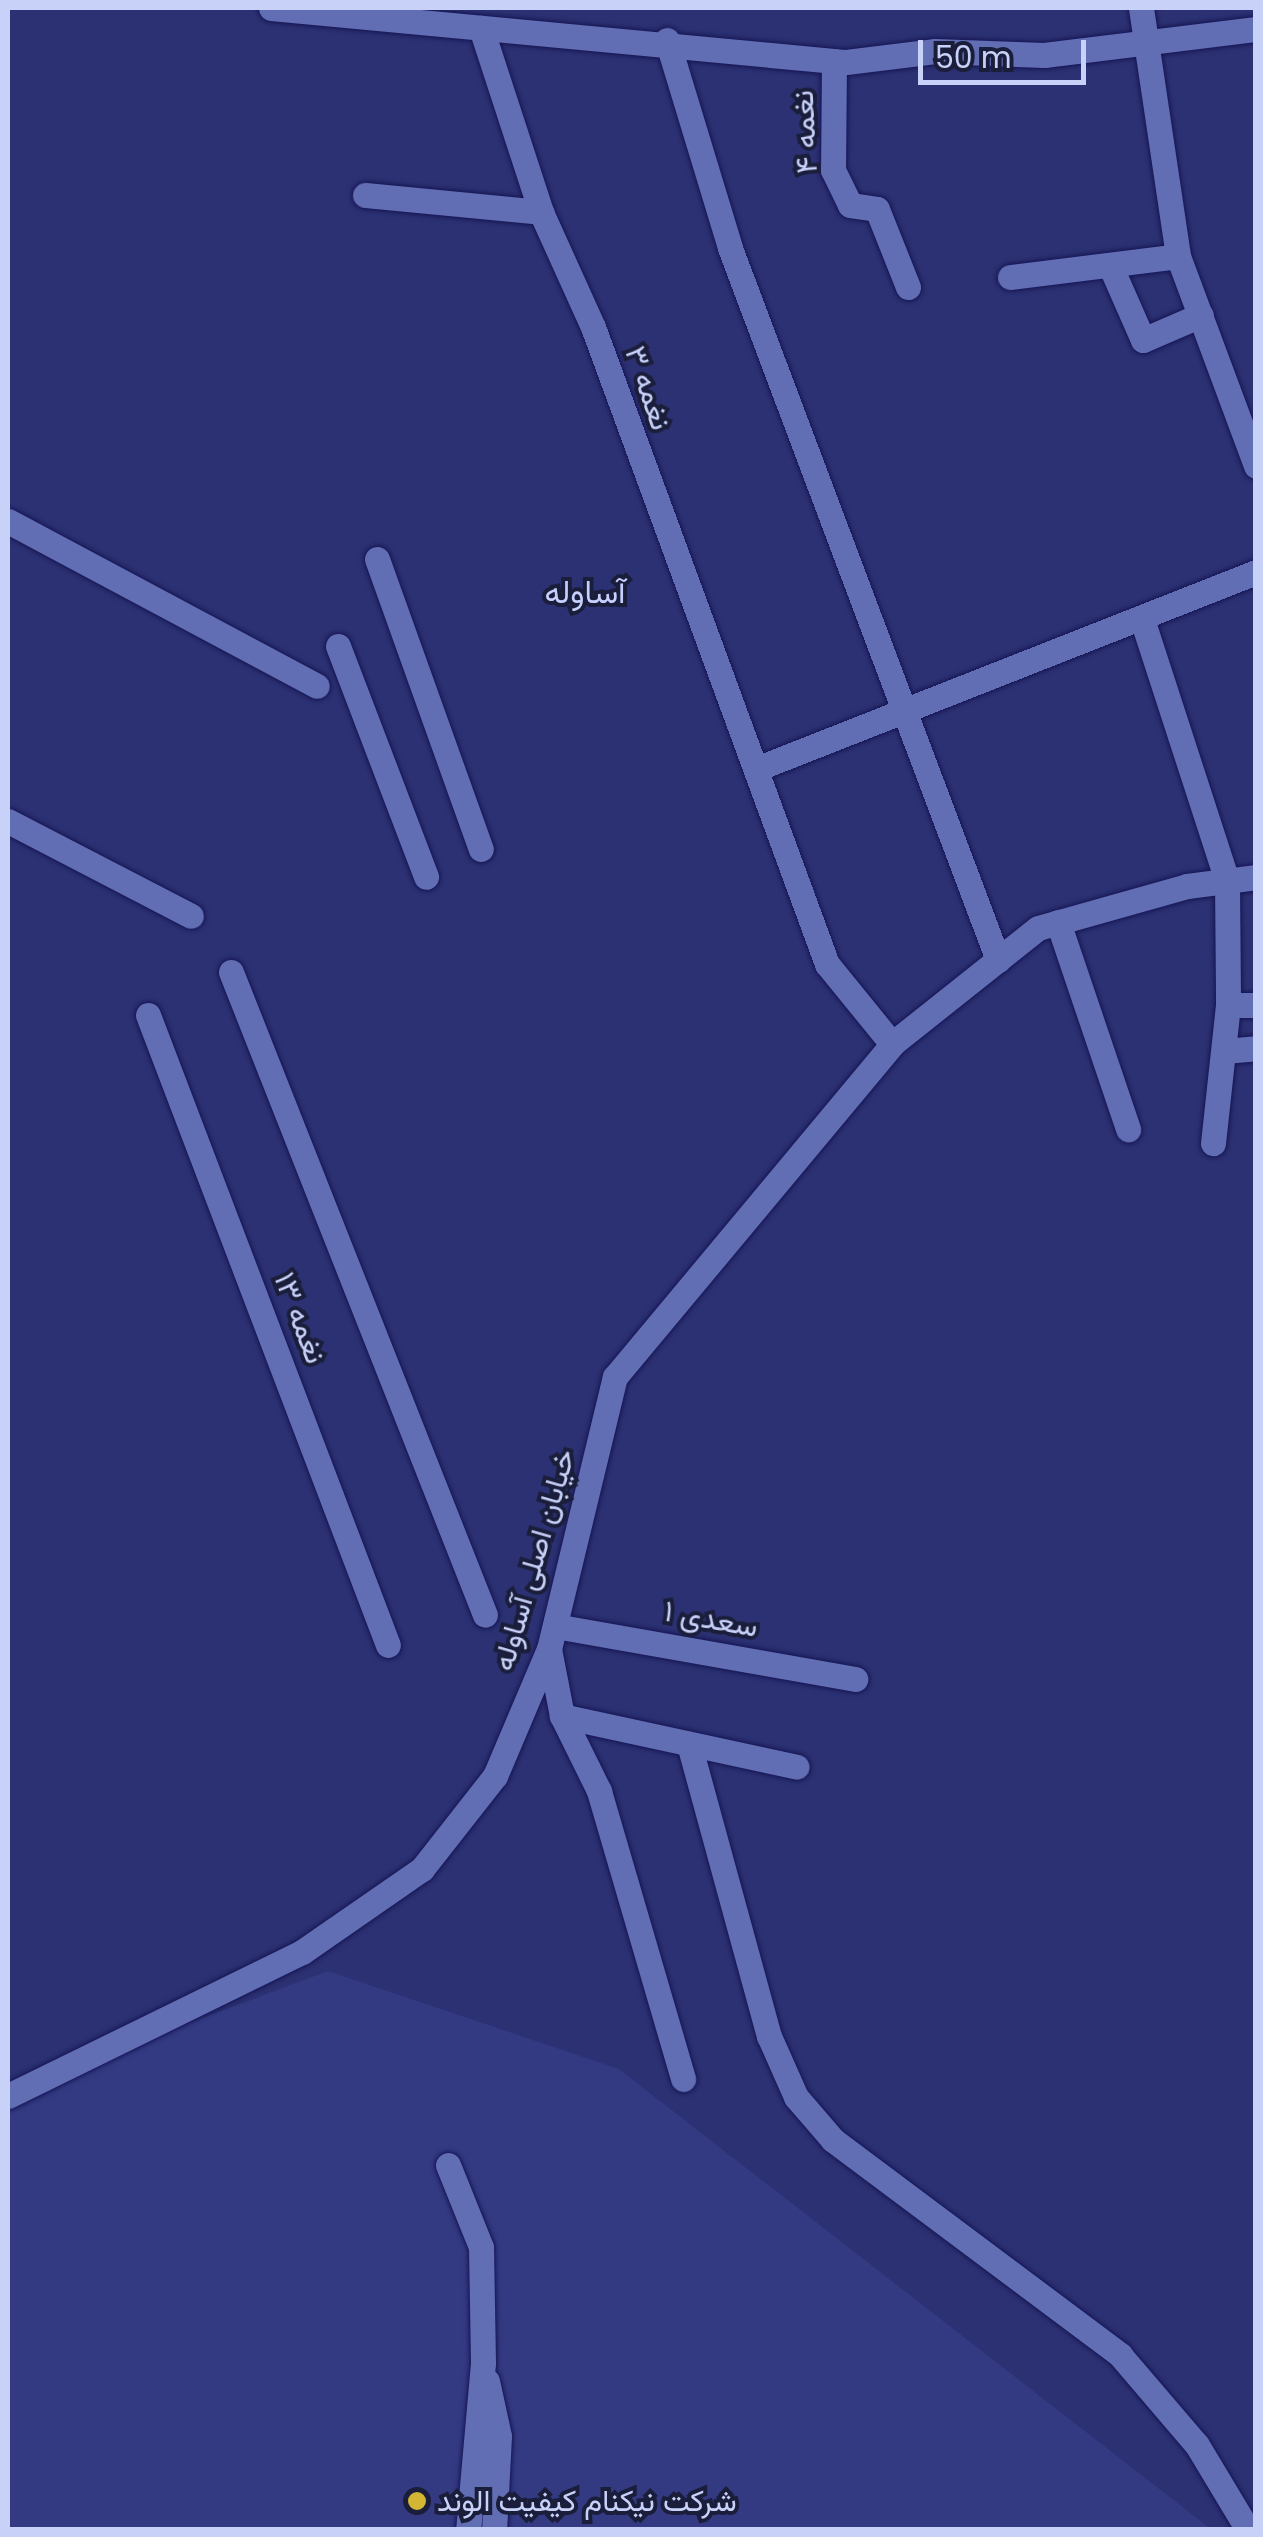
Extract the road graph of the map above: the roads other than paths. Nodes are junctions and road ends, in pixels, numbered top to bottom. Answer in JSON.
{"nodes":[{"id":1,"x":271,"y":8,"type":"edge"},
{"id":2,"x":1141,"y":8,"type":"edge"},
{"id":3,"x":481,"y":28,"type":"junction"},
{"id":4,"x":1256,"y":29,"type":"edge"},
{"id":5,"x":667,"y":40,"type":"junction"},
{"id":6,"x":1143,"y":44,"type":"junction"},
{"id":7,"x":834,"y":60,"type":"junction"},
{"id":8,"x":365,"y":195,"type":"dead end"},
{"id":9,"x":542,"y":212,"type":"junction"},
{"id":10,"x":1178,"y":256,"type":"junction"},
{"id":11,"x":1110,"y":265,"type":"junction"},
{"id":12,"x":1010,"y":277,"type":"dead end"},
{"id":13,"x":908,"y":287,"type":"dead end"},
{"id":14,"x":1201,"y":315,"type":"junction"},
{"id":15,"x":1256,"y":466,"type":"edge"},
{"id":16,"x":8,"y":521,"type":"edge"},
{"id":17,"x":377,"y":558,"type":"dead end"},
{"id":18,"x":1256,"y":572,"type":"edge"},
{"id":19,"x":1142,"y":619,"type":"junction"},
{"id":20,"x":338,"y":646,"type":"dead end"},
{"id":21,"x":317,"y":686,"type":"dead end"},
{"id":22,"x":906,"y":710,"type":"junction"},
{"id":23,"x":756,"y":769,"type":"junction"},
{"id":24,"x":8,"y":821,"type":"edge"},
{"id":25,"x":482,"y":849,"type":"dead end"},
{"id":26,"x":426,"y":877,"type":"dead end"},
{"id":27,"x":1256,"y":877,"type":"edge"},
{"id":28,"x":1227,"y":880,"type":"junction"},
{"id":29,"x":191,"y":916,"type":"dead end"},
{"id":30,"x":1058,"y":922,"type":"junction"},
{"id":31,"x":998,"y":960,"type":"junction"},
{"id":32,"x":231,"y":972,"type":"dead end"},
{"id":33,"x":1228,"y":1005,"type":"junction"},
{"id":34,"x":1256,"y":1005,"type":"edge"},
{"id":35,"x":148,"y":1015,"type":"dead end"},
{"id":36,"x":892,"y":1044,"type":"junction"},
{"id":37,"x":1256,"y":1048,"type":"edge"},
{"id":38,"x":1224,"y":1051,"type":"junction"},
{"id":39,"x":1128,"y":1130,"type":"dead end"},
{"id":40,"x":1214,"y":1143,"type":"dead end"},
{"id":41,"x":484,"y":1615,"type":"dead end"},
{"id":42,"x":552,"y":1638,"type":"junction"},
{"id":43,"x":388,"y":1646,"type":"dead end"},
{"id":44,"x":855,"y":1679,"type":"dead end"},
{"id":45,"x":562,"y":1716,"type":"junction"},
{"id":46,"x":689,"y":1744,"type":"junction"},
{"id":47,"x":797,"y":1767,"type":"dead end"},
{"id":48,"x":683,"y":2079,"type":"dead end"},
{"id":49,"x":8,"y":2096,"type":"edge"},
{"id":50,"x":448,"y":2165,"type":"dead end"},
{"id":51,"x":484,"y":2363,"type":"junction"},
{"id":52,"x":468,"y":2530,"type":"edge"},
{"id":53,"x":494,"y":2530,"type":"edge"},
{"id":54,"x":1248,"y":2530,"type":"edge"}],
"edges":[{"from":1,"to":3,"type":"street"},
{"from":2,"to":6,"type":"street"},
{"from":3,"to":5,"type":"street"},
{"from":3,"to":9,"type":"street","name":"نغمه ۳"},
{"from":4,"to":6,"type":"street"},
{"from":5,"to":7,"type":"street"},
{"from":5,"to":22,"type":"street"},
{"from":6,"to":7,"type":"street"},
{"from":6,"to":10,"type":"street"},
{"from":7,"to":13,"type":"street","name":"نغمه ۴"},
{"from":8,"to":9,"type":"street"},
{"from":9,"to":23,"type":"street","name":"نغمه ۳"},
{"from":10,"to":11,"type":"street"},
{"from":10,"to":14,"type":"street"},
{"from":11,"to":12,"type":"street"},
{"from":11,"to":14,"type":"street"},
{"from":14,"to":15,"type":"street"},
{"from":16,"to":21,"type":"street"},
{"from":17,"to":25,"type":"street"},
{"from":18,"to":19,"type":"street"},
{"from":19,"to":22,"type":"street"},
{"from":19,"to":28,"type":"street"},
{"from":20,"to":26,"type":"street"},
{"from":22,"to":23,"type":"street"},
{"from":22,"to":31,"type":"street"},
{"from":23,"to":36,"type":"street"},
{"from":24,"to":29,"type":"street"},
{"from":27,"to":28,"type":"street","name":"خیابان اصلی آساوله"},
{"from":28,"to":30,"type":"street","name":"خیابان اصلی آساوله"},
{"from":28,"to":33,"type":"street"},
{"from":30,"to":31,"type":"street","name":"خیابان اصلی آساوله"},
{"from":30,"to":39,"type":"street"},
{"from":31,"to":36,"type":"street","name":"خیابان اصلی آساوله"},
{"from":32,"to":41,"type":"street"},
{"from":33,"to":34,"type":"street"},
{"from":33,"to":38,"type":"street"},
{"from":35,"to":43,"type":"street","name":"نغمه ۱۳"},
{"from":36,"to":42,"type":"street","name":"خیابان اصلی آساوله"},
{"from":37,"to":38,"type":"street"},
{"from":38,"to":40,"type":"street"},
{"from":42,"to":44,"type":"street","name":"سعدی ۱"},
{"from":42,"to":45,"type":"street"},
{"from":42,"to":49,"type":"street","name":"خیابان اصلی آساوله"},
{"from":45,"to":46,"type":"street"},
{"from":45,"to":48,"type":"street"},
{"from":46,"to":47,"type":"street"},
{"from":46,"to":54,"type":"street"},
{"from":50,"to":51,"type":"street"},
{"from":51,"to":52,"type":"street"},
{"from":51,"to":53,"type":"street"}]}
